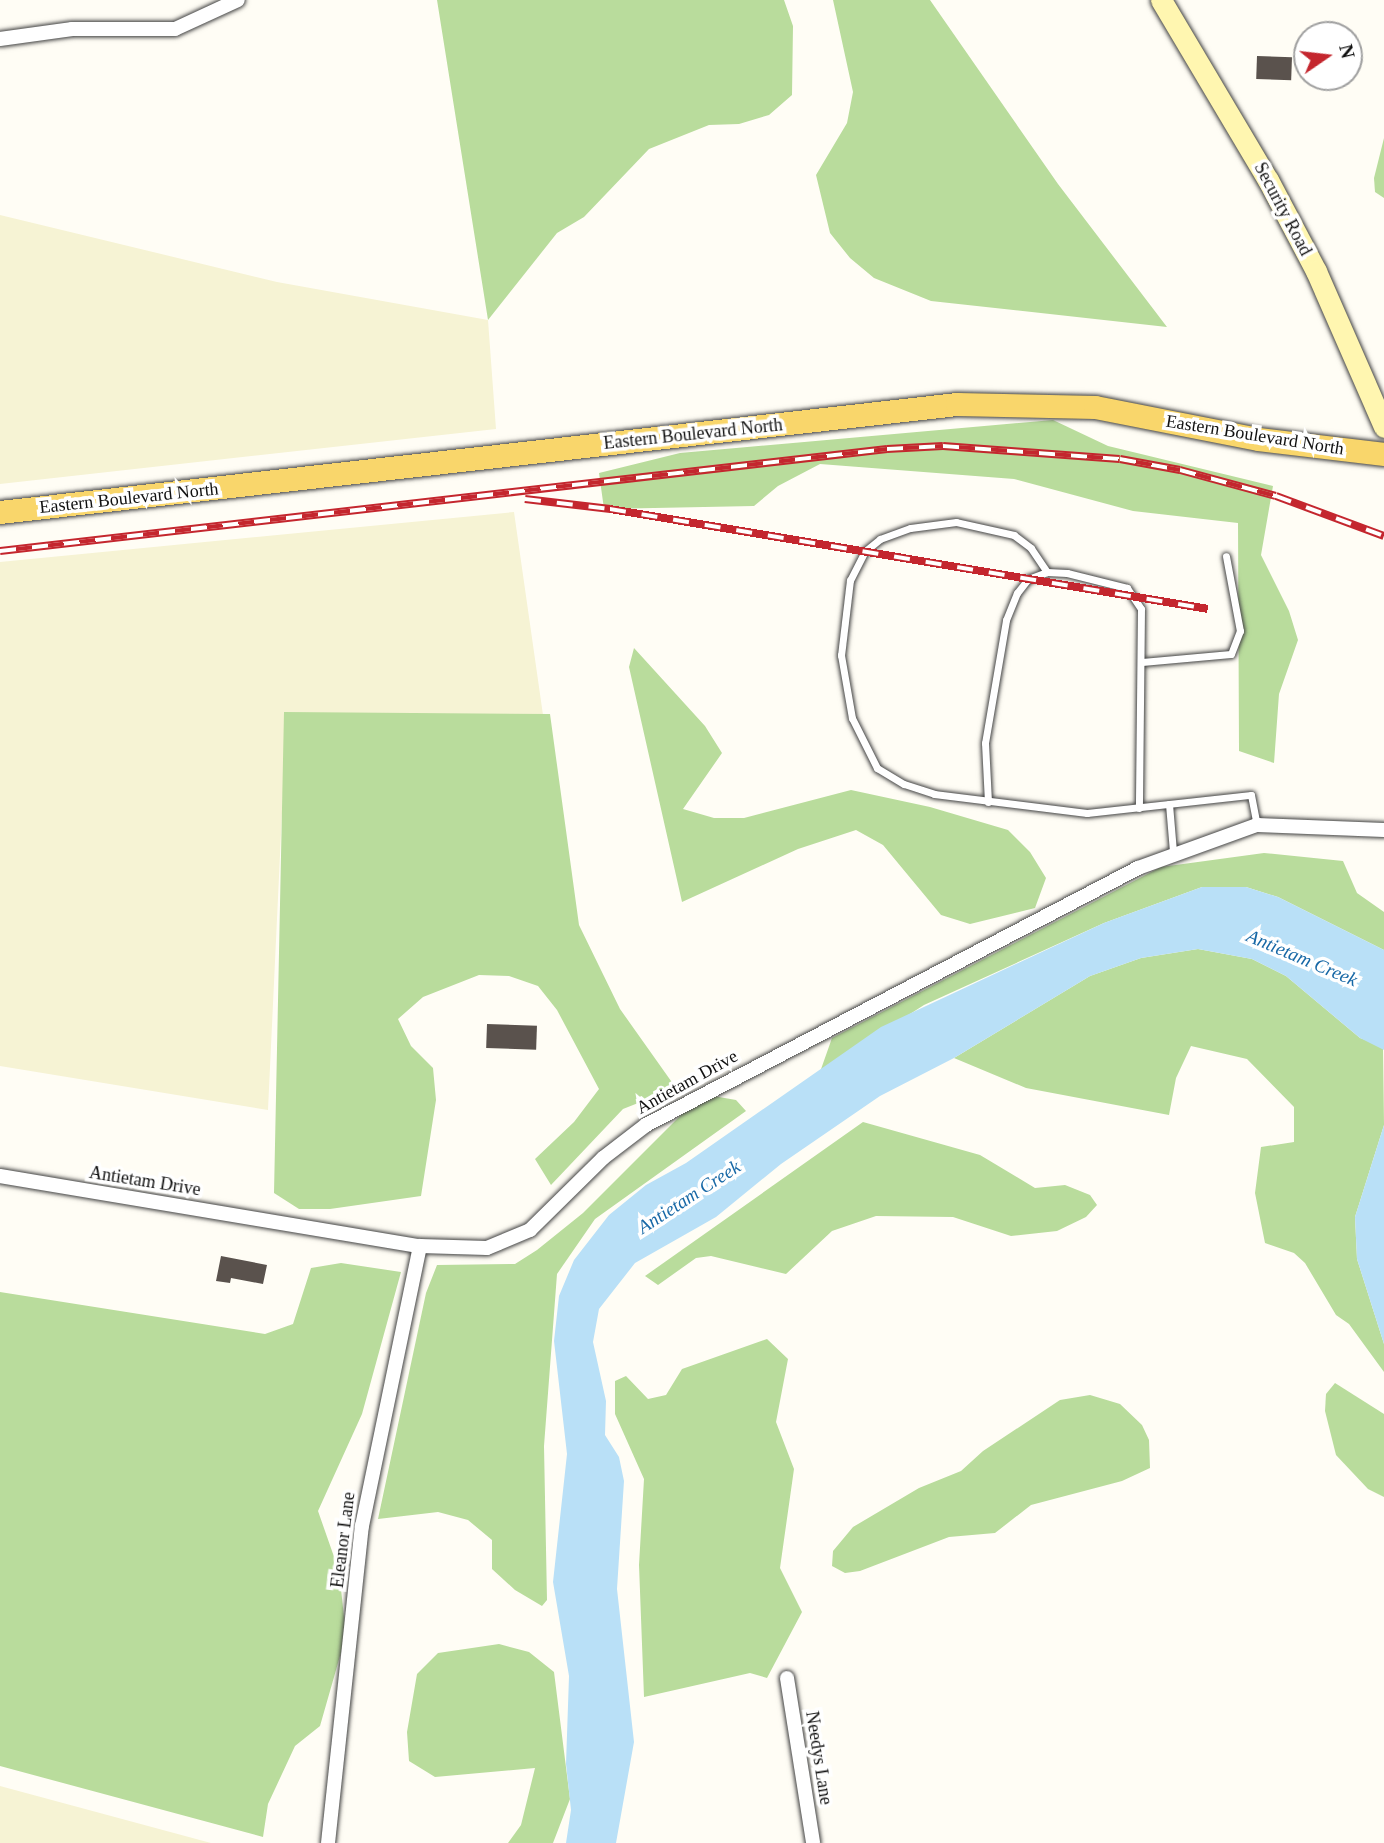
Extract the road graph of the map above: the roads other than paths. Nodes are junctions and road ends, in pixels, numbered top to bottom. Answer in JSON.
{"nodes":[{"id":1,"x":238,"y":0,"type":"edge"},
{"id":2,"x":1161,"y":0,"type":"edge"},
{"id":3,"x":0,"y":39,"type":"edge"},
{"id":4,"x":1384,"y":428,"type":"edge"},
{"id":5,"x":1384,"y":454,"type":"edge"},
{"id":6,"x":0,"y":512,"type":"edge"},
{"id":7,"x":1226,"y":556,"type":"dead end"},
{"id":8,"x":1046,"y":572,"type":"junction"},
{"id":9,"x":1142,"y":662,"type":"junction"},
{"id":10,"x":988,"y":802,"type":"junction"},
{"id":11,"x":1168,"y":804,"type":"junction"},
{"id":12,"x":1139,"y":808,"type":"junction"},
{"id":13,"x":1257,"y":825,"type":"junction"},
{"id":14,"x":1384,"y":830,"type":"edge"},
{"id":15,"x":1173,"y":852,"type":"junction"},
{"id":16,"x":0,"y":1176,"type":"edge"},
{"id":17,"x":419,"y":1246,"type":"junction"},
{"id":18,"x":787,"y":1678,"type":"dead end"},
{"id":19,"x":328,"y":1843,"type":"edge"},
{"id":20,"x":813,"y":1843,"type":"edge"}],
"edges":[{"from":1,"to":3,"type":"street"},
{"from":2,"to":4,"type":"street","name":"Security Road"},
{"from":5,"to":6,"type":"main road","name":"Eastern Boulevard North"},
{"from":7,"to":9,"type":"lane"},
{"from":8,"to":9,"type":"lane"},
{"from":8,"to":10,"type":"lane"},
{"from":8,"to":10,"type":"lane"},
{"from":9,"to":12,"type":"lane"},
{"from":10,"to":12,"type":"lane"},
{"from":11,"to":12,"type":"lane"},
{"from":11,"to":13,"type":"lane"},
{"from":11,"to":15,"type":"lane"},
{"from":13,"to":14,"type":"street","name":"Antietam Drive"},
{"from":13,"to":15,"type":"street","name":"Antietam Drive"},
{"from":15,"to":17,"type":"street","name":"Antietam Drive"},
{"from":16,"to":17,"type":"street","name":"Antietam Drive"},
{"from":17,"to":19,"type":"street","name":"Eleanor Lane"},
{"from":18,"to":20,"type":"street","name":"Needys Lane"}]}
